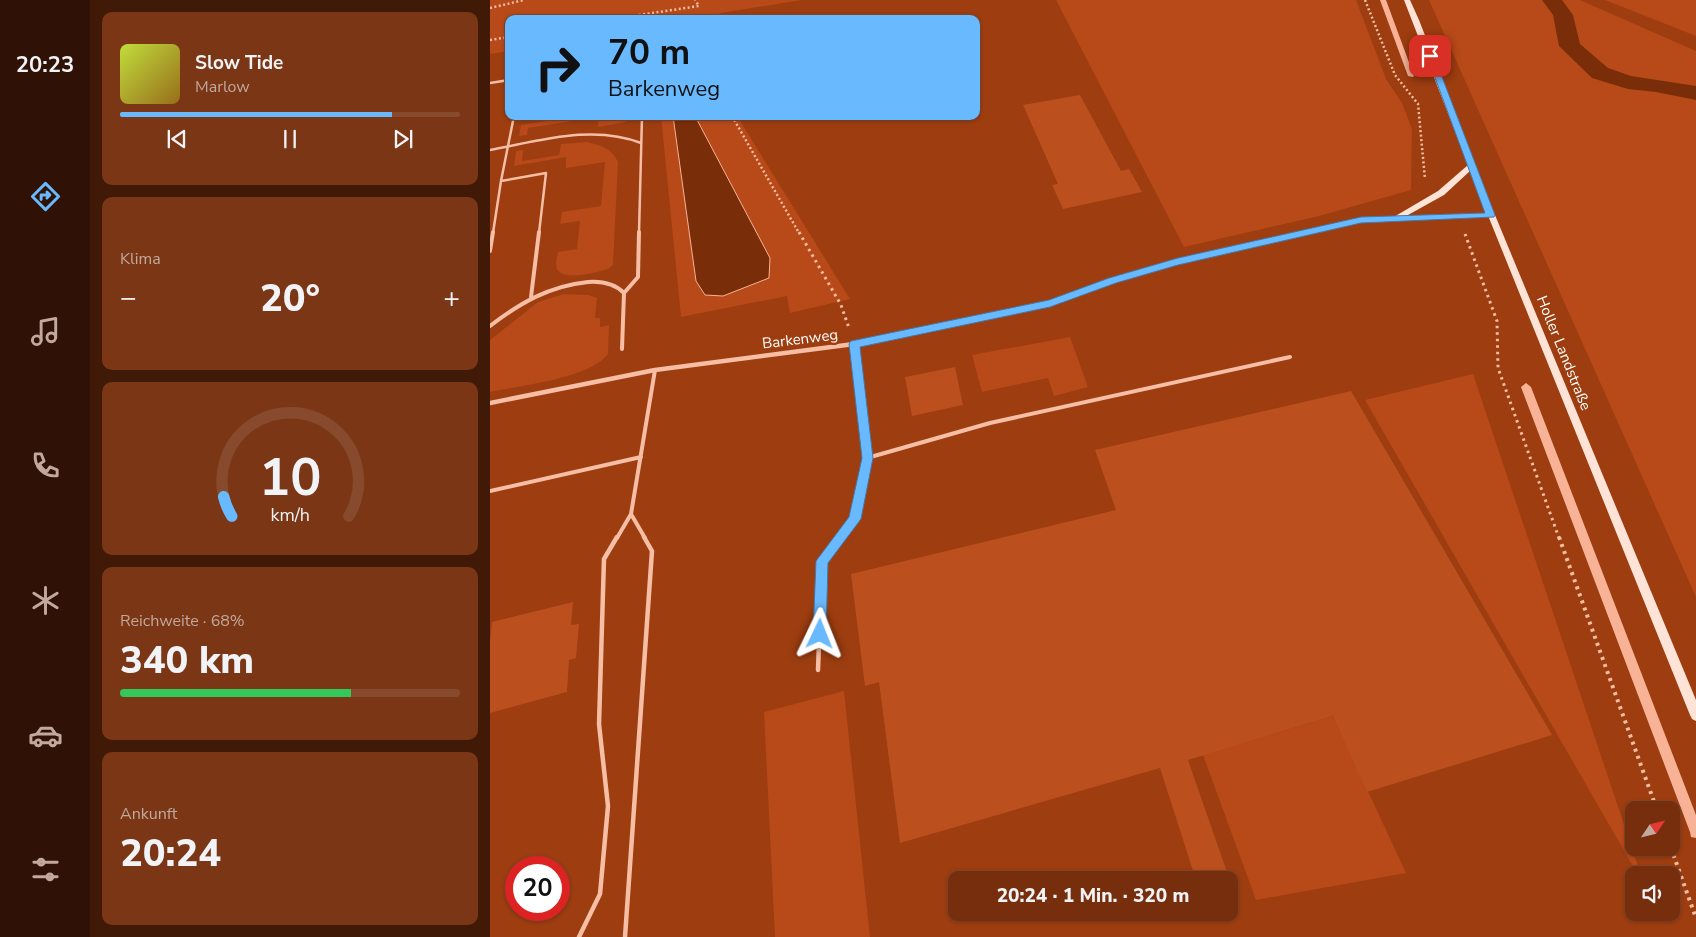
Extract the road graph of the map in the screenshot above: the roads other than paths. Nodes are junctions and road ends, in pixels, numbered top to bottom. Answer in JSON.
{"nodes":[{"id":1,"x":1407,"y":0,"type":"edge"},
{"id":2,"x":505,"y":81,"type":"edge"},
{"id":3,"x":490,"y":83,"type":"edge"},
{"id":4,"x":513,"y":120,"type":"edge"},
{"id":5,"x":642,"y":120,"type":"edge"},
{"id":6,"x":641,"y":142,"type":"junction"},
{"id":7,"x":508,"y":147,"type":"junction"},
{"id":8,"x":490,"y":150,"type":"edge"},
{"id":9,"x":1472,"y":166,"type":"junction"},
{"id":10,"x":502,"y":181,"type":"junction"},
{"id":11,"x":1491,"y":215,"type":"junction"},
{"id":12,"x":1396,"y":218,"type":"junction"},
{"id":13,"x":490,"y":251,"type":"edge"},
{"id":14,"x":624,"y":293,"type":"junction"},
{"id":15,"x":531,"y":297,"type":"junction"},
{"id":16,"x":490,"y":326,"type":"edge"},
{"id":17,"x":854,"y":344,"type":"junction"},
{"id":18,"x":622,"y":349,"type":"dead end"},
{"id":19,"x":1290,"y":357,"type":"dead end"},
{"id":20,"x":655,"y":370,"type":"junction"},
{"id":21,"x":490,"y":403,"type":"edge"},
{"id":22,"x":641,"y":457,"type":"junction"},
{"id":23,"x":867,"y":458,"type":"junction"},
{"id":24,"x":490,"y":491,"type":"edge"},
{"id":25,"x":631,"y":514,"type":"junction"},
{"id":26,"x":818,"y":670,"type":"dead end"},
{"id":27,"x":1696,"y":715,"type":"edge"},
{"id":28,"x":579,"y":937,"type":"edge"},
{"id":29,"x":625,"y":937,"type":"edge"}],
"edges":[{"from":1,"to":9,"type":"main road","name":"Holler Landstraße"},
{"from":2,"to":3,"type":"lane"},
{"from":4,"to":7,"type":"lane"},
{"from":5,"to":6,"type":"lane"},
{"from":6,"to":7,"type":"lane"},
{"from":6,"to":14,"type":"lane"},
{"from":7,"to":8,"type":"lane"},
{"from":7,"to":10,"type":"lane"},
{"from":9,"to":11,"type":"main road","name":"Holler Landstraße"},
{"from":9,"to":12,"type":"main road"},
{"from":10,"to":13,"type":"lane"},
{"from":10,"to":15,"type":"lane"},
{"from":11,"to":12,"type":"street","name":"Barkenweg"},
{"from":11,"to":27,"type":"main road","name":"Holler Landstraße"},
{"from":12,"to":17,"type":"street","name":"Barkenweg"},
{"from":14,"to":15,"type":"lane"},
{"from":14,"to":18,"type":"lane"},
{"from":15,"to":16,"type":"lane"},
{"from":17,"to":20,"type":"street","name":"Barkenweg"},
{"from":17,"to":23,"type":"lane"},
{"from":19,"to":23,"type":"lane"},
{"from":20,"to":21,"type":"street","name":"Barkenweg"},
{"from":20,"to":22,"type":"lane"},
{"from":22,"to":24,"type":"lane"},
{"from":22,"to":25,"type":"lane"},
{"from":23,"to":26,"type":"lane"},
{"from":25,"to":28,"type":"lane"},
{"from":25,"to":29,"type":"lane"}]}
